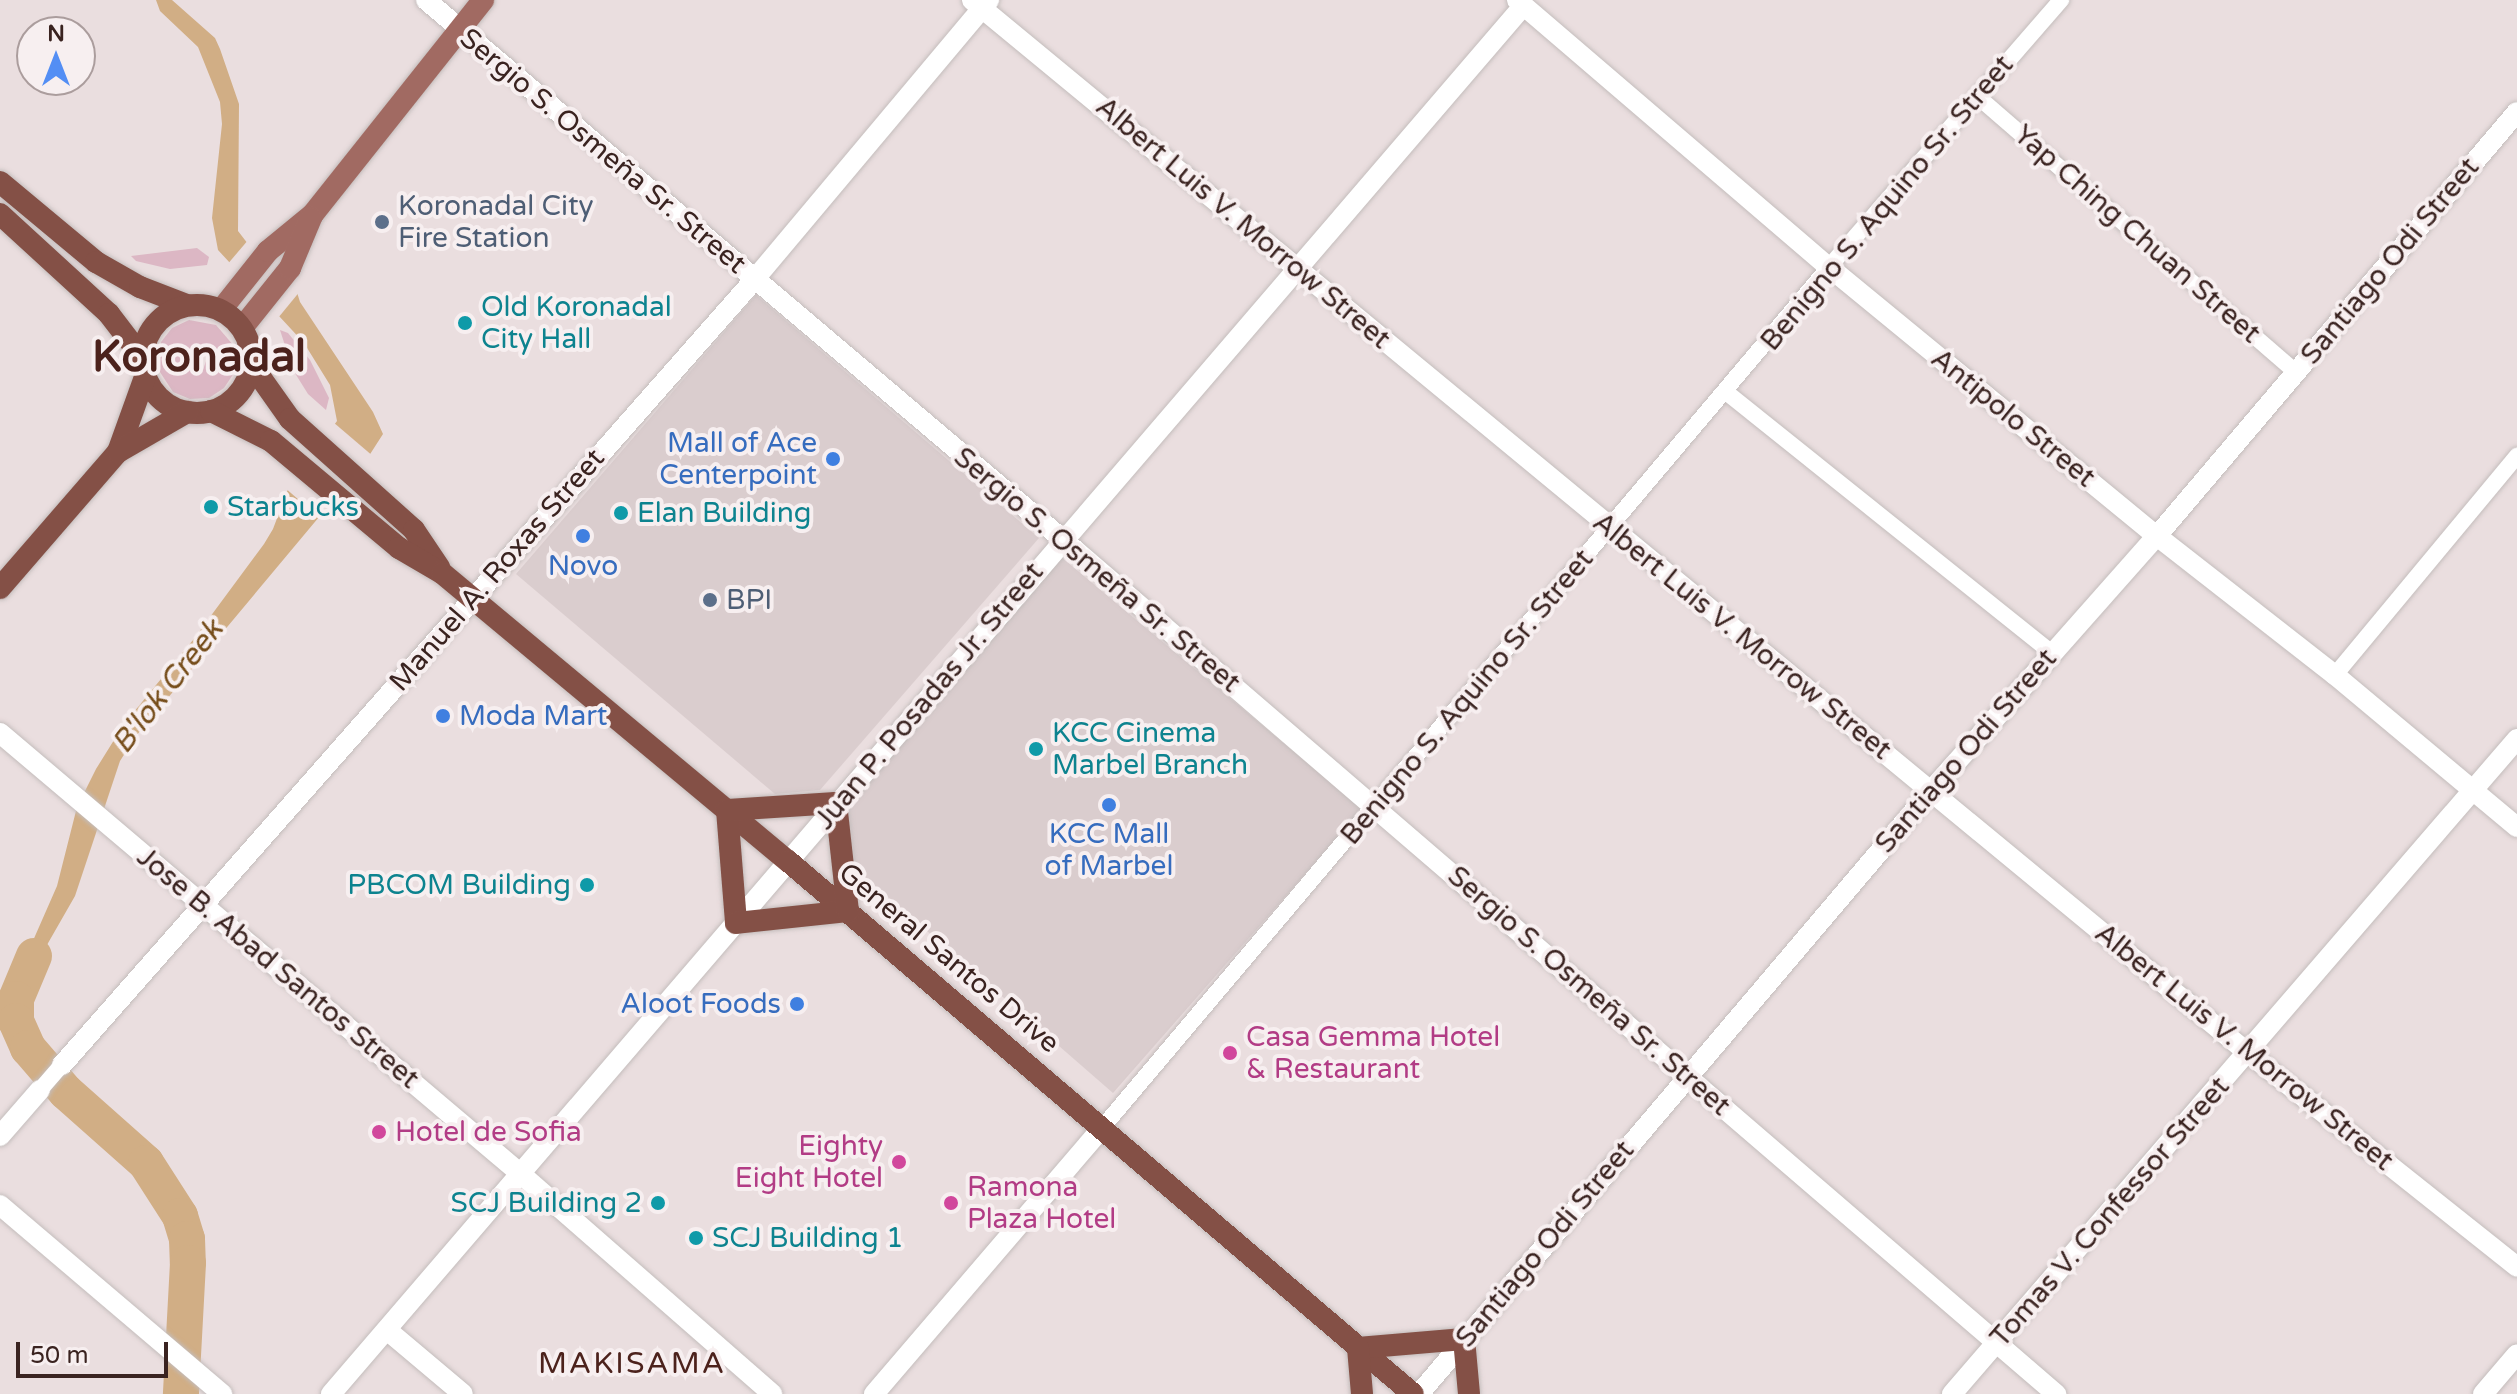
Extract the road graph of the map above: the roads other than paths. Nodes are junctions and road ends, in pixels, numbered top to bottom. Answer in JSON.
{"nodes":[{"id":1,"x":426,"y":0,"type":"edge"},
{"id":2,"x":483,"y":0,"type":"edge"},
{"id":3,"x":2036,"y":0,"type":"edge"},
{"id":4,"x":1523,"y":2,"type":"edge"},
{"id":5,"x":981,"y":3,"type":"edge"},
{"id":6,"x":2055,"y":6,"type":"edge"},
{"id":7,"x":460,"y":29,"type":"junction"},
{"id":8,"x":1977,"y":96,"type":"junction"},
{"id":9,"x":2517,"y":112,"type":"edge"},
{"id":10,"x":0,"y":182,"type":"edge"},
{"id":11,"x":0,"y":214,"type":"edge"},
{"id":12,"x":313,"y":214,"type":"junction"},
{"id":13,"x":1297,"y":266,"type":"junction"},
{"id":14,"x":1829,"y":267,"type":"junction"},
{"id":15,"x":754,"y":280,"type":"junction"},
{"id":16,"x":187,"y":305,"type":"junction"},
{"id":17,"x":221,"y":310,"type":"junction"},
{"id":18,"x":242,"y":328,"type":"junction"},
{"id":19,"x":251,"y":364,"type":"junction"},
{"id":20,"x":144,"y":367,"type":"junction"},
{"id":21,"x":2296,"y":372,"type":"junction"},
{"id":22,"x":1726,"y":392,"type":"junction"},
{"id":23,"x":211,"y":411,"type":"junction"},
{"id":24,"x":187,"y":412,"type":"junction"},
{"id":25,"x":118,"y":452,"type":"junction"},
{"id":26,"x":2517,"y":456,"type":"edge"},
{"id":27,"x":1610,"y":528,"type":"junction"},
{"id":28,"x":2157,"y":536,"type":"junction"},
{"id":29,"x":1063,"y":539,"type":"junction"},
{"id":30,"x":442,"y":573,"type":"junction"},
{"id":31,"x":0,"y":588,"type":"edge"},
{"id":32,"x":472,"y":597,"type":"junction"},
{"id":33,"x":2052,"y":653,"type":"junction"},
{"id":34,"x":2335,"y":675,"type":"junction"},
{"id":35,"x":0,"y":733,"type":"edge"},
{"id":36,"x":2517,"y":739,"type":"edge"},
{"id":37,"x":1931,"y":791,"type":"junction"},
{"id":38,"x":2473,"y":791,"type":"junction"},
{"id":39,"x":836,"y":803,"type":"junction"},
{"id":40,"x":1374,"y":807,"type":"junction"},
{"id":41,"x":727,"y":810,"type":"junction"},
{"id":42,"x":2517,"y":827,"type":"edge"},
{"id":43,"x":788,"y":861,"type":"junction"},
{"id":44,"x":203,"y":905,"type":"junction"},
{"id":45,"x":848,"y":911,"type":"junction"},
{"id":46,"x":736,"y":923,"type":"junction"},
{"id":47,"x":2247,"y":1052,"type":"junction"},
{"id":48,"x":62,"y":1065,"type":"joint"},
{"id":49,"x":1687,"y":1075,"type":"junction"},
{"id":50,"x":40,"y":1090,"type":"joint"},
{"id":51,"x":1102,"y":1128,"type":"junction"},
{"id":52,"x":0,"y":1136,"type":"edge"},
{"id":53,"x":521,"y":1174,"type":"junction"},
{"id":54,"x":0,"y":1205,"type":"edge"},
{"id":55,"x":2517,"y":1267,"type":"edge"},
{"id":56,"x":387,"y":1330,"type":"junction"},
{"id":57,"x":1464,"y":1339,"type":"junction"},
{"id":58,"x":1997,"y":1342,"type":"junction"},
{"id":59,"x":1358,"y":1348,"type":"junction"},
{"id":60,"x":2517,"y":1354,"type":"edge"},
{"id":61,"x":222,"y":1394,"type":"edge"},
{"id":62,"x":331,"y":1394,"type":"edge"},
{"id":63,"x":463,"y":1394,"type":"edge"},
{"id":64,"x":772,"y":1394,"type":"edge"},
{"id":65,"x":874,"y":1394,"type":"edge"},
{"id":66,"x":1362,"y":1394,"type":"edge"},
{"id":67,"x":1416,"y":1394,"type":"edge"},
{"id":68,"x":1469,"y":1394,"type":"edge"},
{"id":69,"x":1952,"y":1394,"type":"edge"},
{"id":70,"x":2056,"y":1394,"type":"edge"},
{"id":71,"x":2483,"y":1394,"type":"edge"}],
"edges":[{"from":1,"to":7,"type":"street","name":"Sergio S. Osmeña Sr. Street"},
{"from":2,"to":7,"type":"main road"},
{"from":3,"to":6,"type":"street"},
{"from":4,"to":13,"type":"street","name":"Juan P. Posadas Jr. Street"},
{"from":4,"to":14,"type":"street","name":"Antipolo Street"},
{"from":5,"to":13,"type":"street","name":"Albert Luis V. Morrow Street"},
{"from":5,"to":15,"type":"street","name":"Manuel A. Roxas Street"},
{"from":6,"to":8,"type":"street","name":"Benigno S. Aquino Sr. Street"},
{"from":7,"to":12,"type":"main road"},
{"from":7,"to":15,"type":"street","name":"Sergio S. Osmeña Sr. Street"},
{"from":8,"to":14,"type":"street","name":"Benigno S. Aquino Sr. Street"},
{"from":8,"to":21,"type":"street","name":"Yap Ching Chuan Street"},
{"from":9,"to":21,"type":"street","name":"Santiago Odi Street"},
{"from":10,"to":16,"type":"highway"},
{"from":11,"to":20,"type":"highway"},
{"from":12,"to":17,"type":"main road"},
{"from":12,"to":18,"type":"main road"},
{"from":13,"to":27,"type":"street","name":"Albert Luis V. Morrow Street"},
{"from":13,"to":29,"type":"street","name":"Juan P. Posadas Jr. Street"},
{"from":14,"to":22,"type":"street","name":"Benigno S. Aquino Sr. Street"},
{"from":14,"to":28,"type":"street","name":"Antipolo Street"},
{"from":15,"to":29,"type":"street","name":"Sergio S. Osmeña Sr. Street"},
{"from":15,"to":32,"type":"street","name":"Manuel A. Roxas Street"},
{"from":16,"to":17,"type":"highway"},
{"from":16,"to":20,"type":"highway"},
{"from":17,"to":18,"type":"highway"},
{"from":18,"to":19,"type":"highway"},
{"from":19,"to":23,"type":"highway"},
{"from":19,"to":30,"type":"highway","name":"General Santos Drive"},
{"from":20,"to":24,"type":"highway"},
{"from":20,"to":25,"type":"highway"},
{"from":21,"to":28,"type":"street","name":"Santiago Odi Street"},
{"from":22,"to":27,"type":"street","name":"Benigno S. Aquino Sr. Street"},
{"from":22,"to":33,"type":"street"},
{"from":23,"to":24,"type":"highway"},
{"from":23,"to":30,"type":"highway","name":"General Santos Drive"},
{"from":24,"to":25,"type":"highway"},
{"from":25,"to":31,"type":"highway"},
{"from":26,"to":34,"type":"street"},
{"from":27,"to":37,"type":"street","name":"Albert Luis V. Morrow Street"},
{"from":27,"to":40,"type":"street","name":"Benigno S. Aquino Sr. Street"},
{"from":28,"to":33,"type":"street","name":"Santiago Odi Street"},
{"from":28,"to":34,"type":"street","name":"Antipolo Street"},
{"from":29,"to":39,"type":"street","name":"Juan P. Posadas Jr. Street"},
{"from":29,"to":40,"type":"street","name":"Sergio S. Osmeña Sr. Street"},
{"from":30,"to":32,"type":"highway","name":"General Santos Drive"},
{"from":32,"to":41,"type":"highway","name":"General Santos Drive"},
{"from":32,"to":44,"type":"street","name":"Manuel A. Roxas Street"},
{"from":33,"to":37,"type":"street","name":"Santiago Odi Street"},
{"from":34,"to":38,"type":"street","name":"Antipolo Street"},
{"from":35,"to":44,"type":"street","name":"Jose B. Abad Santos Street"},
{"from":36,"to":38,"type":"street","name":"Tomas V. Confessor Street"},
{"from":37,"to":47,"type":"street","name":"Albert Luis V. Morrow Street"},
{"from":37,"to":49,"type":"street","name":"Santiago Odi Street"},
{"from":38,"to":42,"type":"street","name":"Antipolo Street"},
{"from":38,"to":47,"type":"street","name":"Tomas V. Confessor Street"},
{"from":39,"to":41,"type":"highway"},
{"from":39,"to":43,"type":"street","name":"Juan P. Posadas Jr. Street"},
{"from":39,"to":45,"type":"highway"},
{"from":40,"to":49,"type":"street","name":"Sergio S. Osmeña Sr. Street"},
{"from":40,"to":51,"type":"street","name":"Benigno S. Aquino Sr. Street"},
{"from":41,"to":43,"type":"highway","name":"General Santos Drive"},
{"from":41,"to":46,"type":"highway"},
{"from":43,"to":45,"type":"highway","name":"General Santos Drive"},
{"from":43,"to":46,"type":"street","name":"Juan P. Posadas Jr. Street"},
{"from":44,"to":48,"type":"street","name":"Manuel A. Roxas Street"},
{"from":44,"to":53,"type":"street","name":"Jose B. Abad Santos Street"},
{"from":45,"to":46,"type":"highway"},
{"from":45,"to":51,"type":"highway","name":"General Santos Drive"},
{"from":46,"to":53,"type":"street","name":"Juan P. Posadas Jr. Street"},
{"from":47,"to":55,"type":"street","name":"Albert Luis V. Morrow Street"},
{"from":47,"to":58,"type":"street","name":"Tomas V. Confessor Street"},
{"from":48,"to":50,"type":"street","name":"Manuel A. Roxas Street"},
{"from":49,"to":57,"type":"street","name":"Santiago Odi Street"},
{"from":49,"to":58,"type":"street","name":"Sergio S. Osmeña Sr. Street"},
{"from":50,"to":52,"type":"street","name":"Manuel A. Roxas Street"},
{"from":51,"to":59,"type":"highway","name":"General Santos Drive"},
{"from":51,"to":65,"type":"street","name":"Benigno S. Aquino Sr. Street"},
{"from":53,"to":56,"type":"street","name":"Juan P. Posadas Jr. Street"},
{"from":53,"to":64,"type":"street","name":"Jose B. Abad Santos Street"},
{"from":54,"to":61,"type":"street"},
{"from":56,"to":62,"type":"street","name":"Juan P. Posadas Jr. Street"},
{"from":56,"to":63,"type":"street"},
{"from":57,"to":59,"type":"highway"},
{"from":57,"to":67,"type":"street","name":"Santiago Odi Street"},
{"from":57,"to":68,"type":"highway"},
{"from":58,"to":69,"type":"street","name":"Tomas V. Confessor Street"},
{"from":58,"to":70,"type":"street","name":"Sergio S. Osmeña Sr. Street"},
{"from":59,"to":66,"type":"highway"},
{"from":59,"to":67,"type":"highway","name":"General Santos Drive"},
{"from":60,"to":71,"type":"street"}]}
